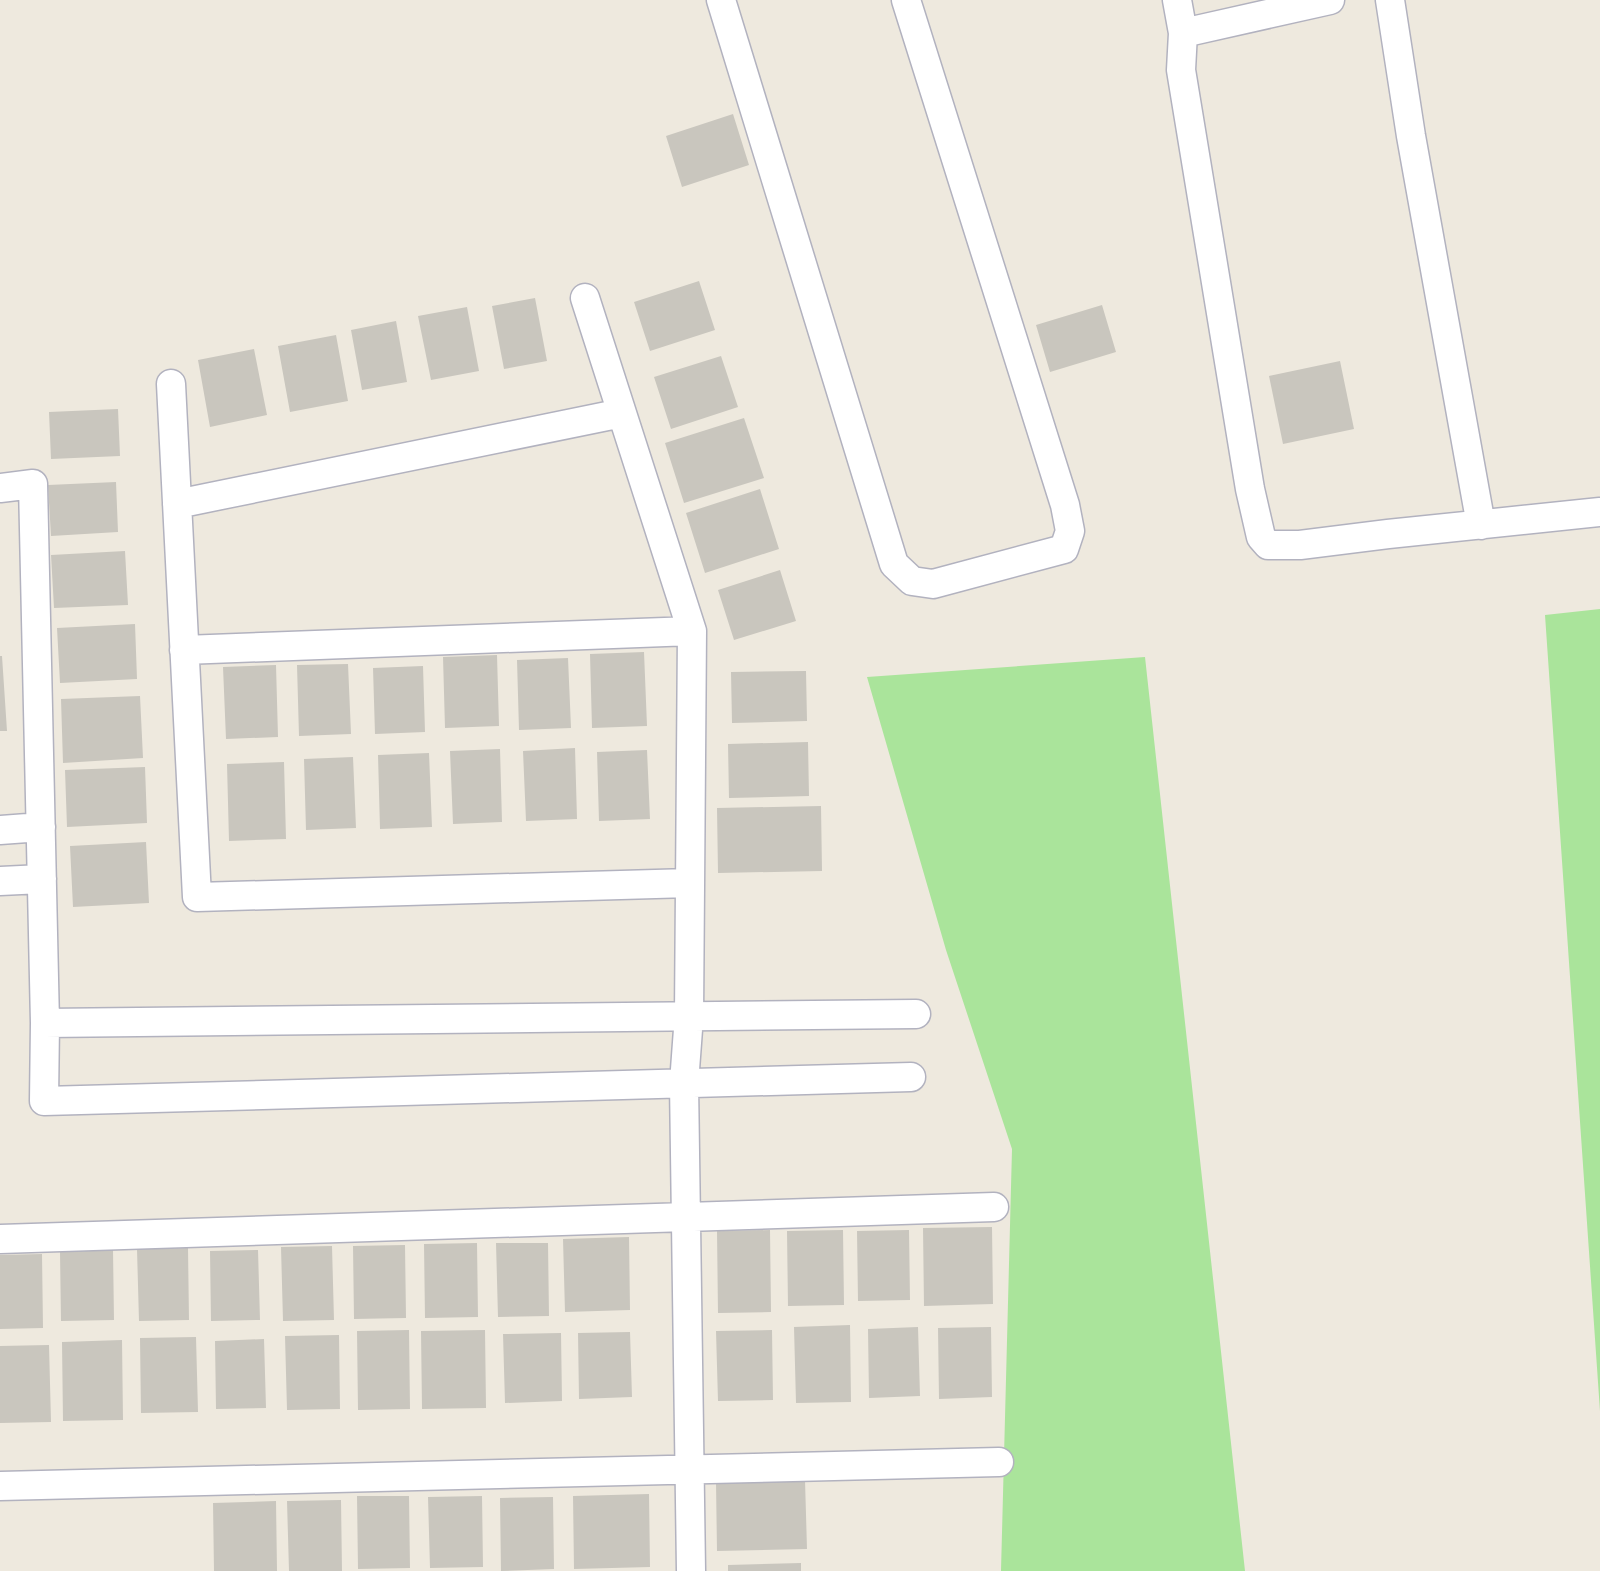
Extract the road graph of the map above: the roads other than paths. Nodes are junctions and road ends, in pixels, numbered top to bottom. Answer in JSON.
{"nodes":[{"id":1,"x":721,"y":0,"type":"edge"},
{"id":2,"x":906,"y":0,"type":"edge"},
{"id":3,"x":1177,"y":0,"type":"edge"},
{"id":4,"x":1331,"y":0,"type":"edge"},
{"id":5,"x":1390,"y":0,"type":"edge"},
{"id":6,"x":1183,"y":33,"type":"junction"},
{"id":7,"x":585,"y":298,"type":"dead end"},
{"id":8,"x":171,"y":384,"type":"dead end"},
{"id":9,"x":622,"y":413,"type":"junction"},
{"id":10,"x":0,"y":488,"type":"edge"},
{"id":11,"x":177,"y":504,"type":"junction"},
{"id":12,"x":1600,"y":512,"type":"edge"},
{"id":13,"x":1481,"y":525,"type":"junction"},
{"id":14,"x":692,"y":631,"type":"junction"},
{"id":15,"x":184,"y":650,"type":"junction"},
{"id":16,"x":41,"y":827,"type":"junction"},
{"id":17,"x":0,"y":830,"type":"edge"},
{"id":18,"x":42,"y":879,"type":"junction"},
{"id":19,"x":0,"y":881,"type":"edge"},
{"id":20,"x":690,"y":883,"type":"junction"},
{"id":21,"x":916,"y":1014,"type":"dead end"},
{"id":22,"x":689,"y":1016,"type":"junction"},
{"id":23,"x":45,"y":1023,"type":"junction"},
{"id":24,"x":911,"y":1077,"type":"dead end"},
{"id":25,"x":684,"y":1083,"type":"junction"},
{"id":26,"x":994,"y":1207,"type":"dead end"},
{"id":27,"x":686,"y":1217,"type":"junction"},
{"id":28,"x":0,"y":1239,"type":"edge"},
{"id":29,"x":999,"y":1462,"type":"dead end"},
{"id":30,"x":690,"y":1469,"type":"junction"},
{"id":31,"x":0,"y":1486,"type":"edge"},
{"id":32,"x":691,"y":1571,"type":"edge"}],
"edges":[{"from":1,"to":2,"type":"street"},
{"from":3,"to":6,"type":"street"},
{"from":4,"to":6,"type":"street"},
{"from":5,"to":13,"type":"street"},
{"from":6,"to":13,"type":"street"},
{"from":7,"to":9,"type":"street"},
{"from":8,"to":11,"type":"street"},
{"from":9,"to":11,"type":"street"},
{"from":9,"to":14,"type":"street"},
{"from":10,"to":16,"type":"street"},
{"from":11,"to":15,"type":"street"},
{"from":12,"to":13,"type":"street"},
{"from":14,"to":15,"type":"street"},
{"from":14,"to":20,"type":"street"},
{"from":15,"to":20,"type":"street"},
{"from":16,"to":17,"type":"street"},
{"from":16,"to":18,"type":"street"},
{"from":18,"to":19,"type":"street"},
{"from":18,"to":23,"type":"street"},
{"from":20,"to":22,"type":"street"},
{"from":21,"to":22,"type":"street"},
{"from":22,"to":23,"type":"street"},
{"from":22,"to":25,"type":"street"},
{"from":23,"to":25,"type":"street"},
{"from":24,"to":25,"type":"street"},
{"from":25,"to":27,"type":"street"},
{"from":26,"to":27,"type":"street"},
{"from":27,"to":28,"type":"street"},
{"from":27,"to":30,"type":"street"},
{"from":29,"to":30,"type":"street"},
{"from":30,"to":31,"type":"street"},
{"from":30,"to":32,"type":"street"}]}
